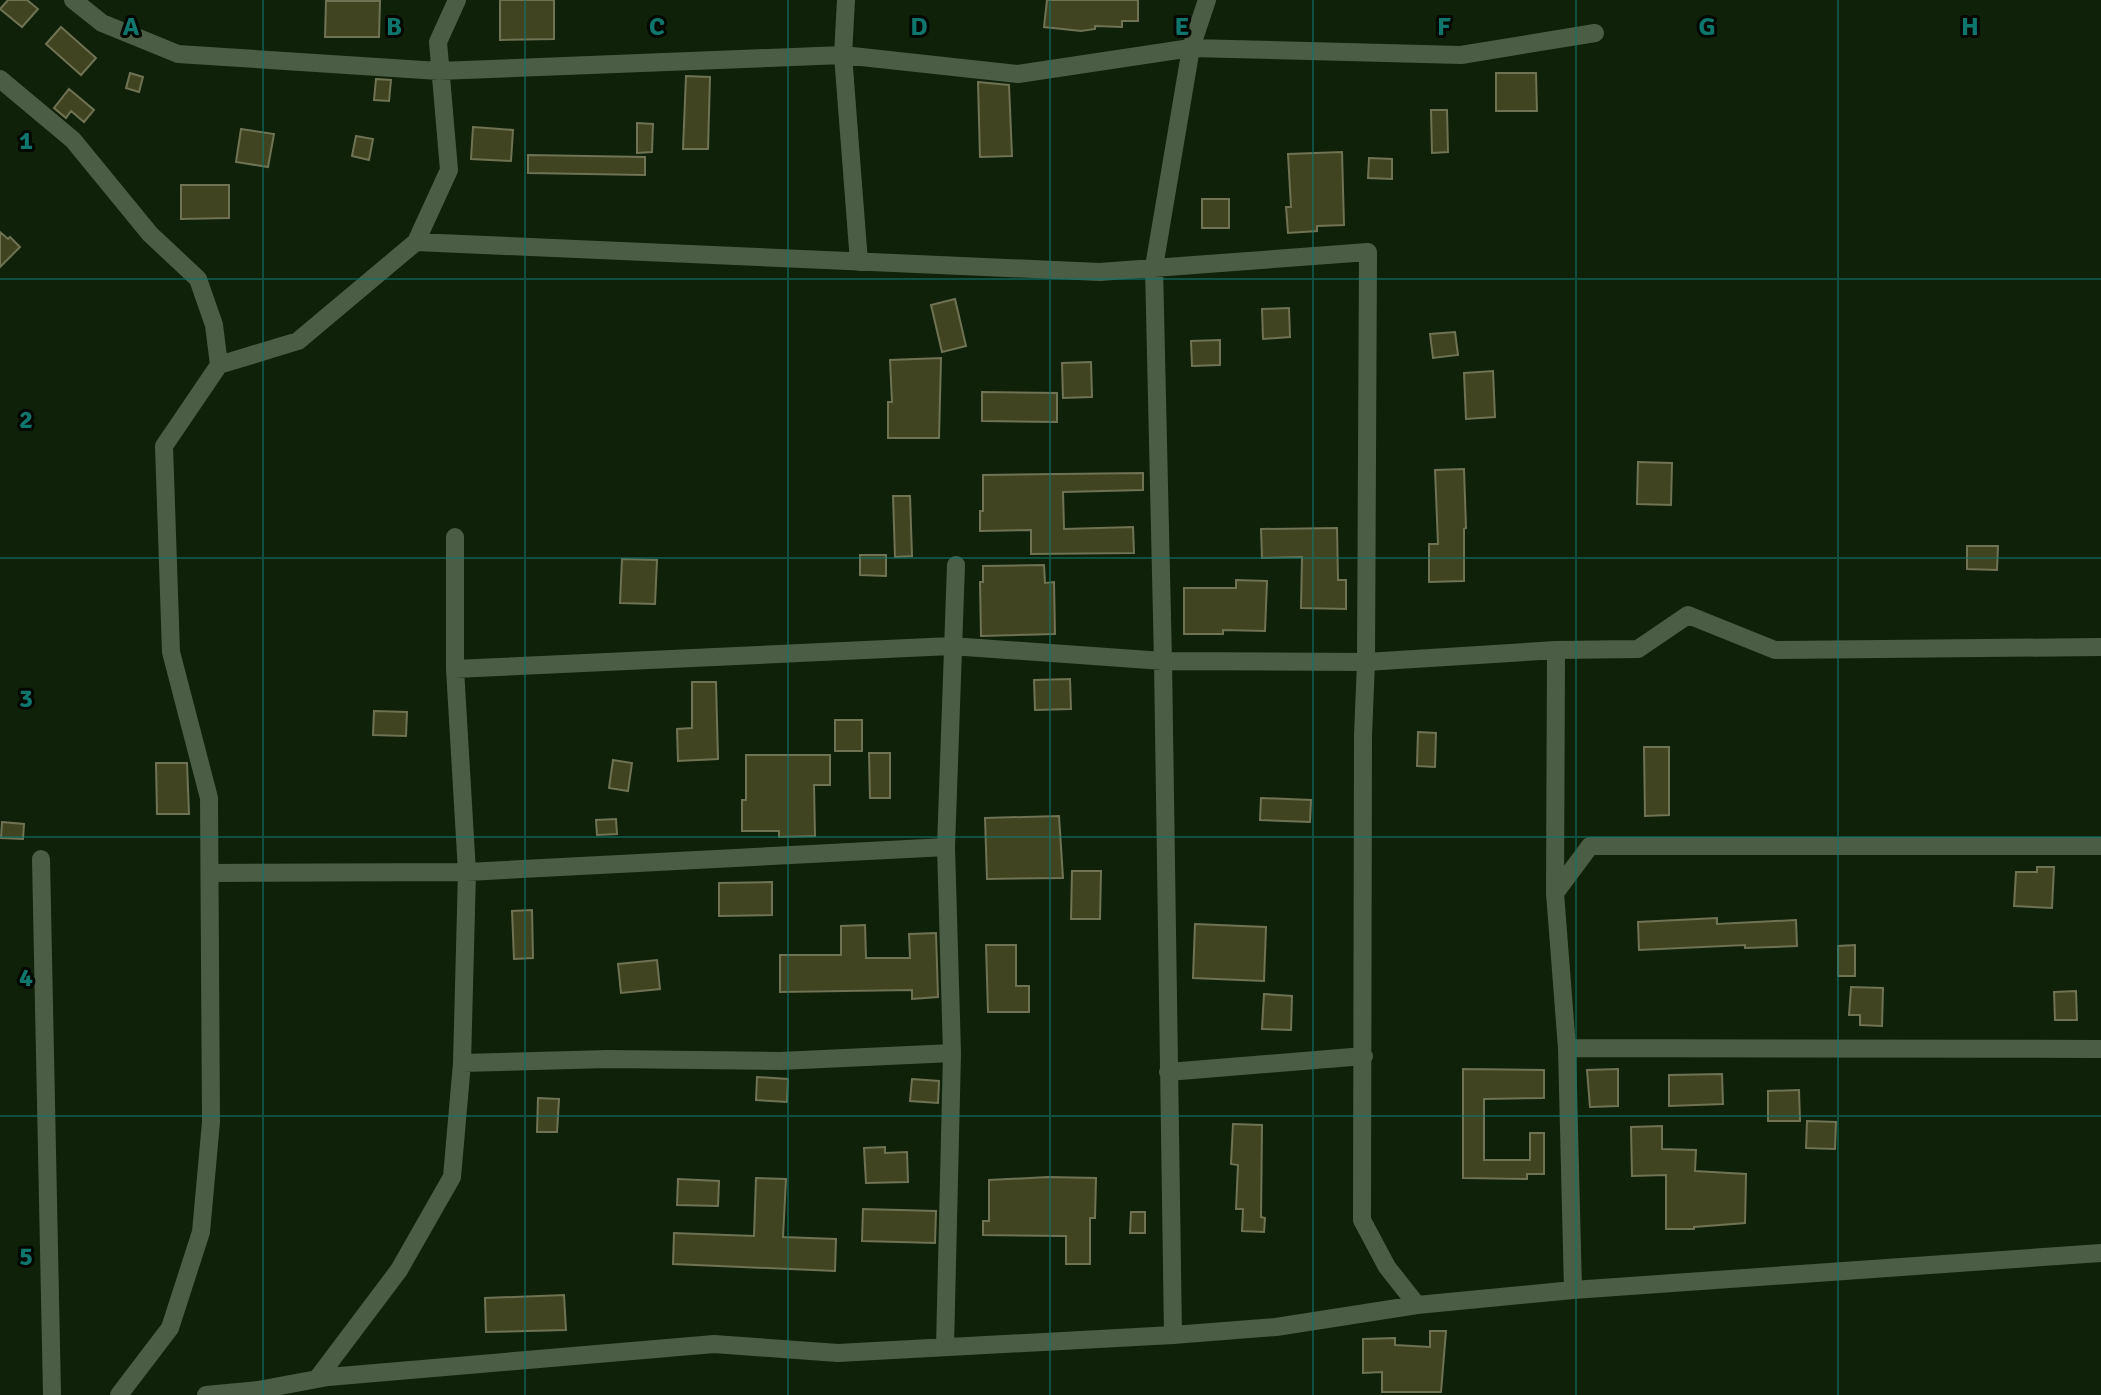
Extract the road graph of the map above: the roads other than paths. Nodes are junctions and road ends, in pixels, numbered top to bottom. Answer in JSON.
{"nodes":[{"id":1,"x":73,"y":0,"type":"edge"},
{"id":2,"x":457,"y":0,"type":"edge"},
{"id":3,"x":846,"y":0,"type":"edge"},
{"id":4,"x":1207,"y":0,"type":"edge"},
{"id":5,"x":1595,"y":33,"type":"dead end"},
{"id":6,"x":1191,"y":48,"type":"junction"},
{"id":7,"x":843,"y":55,"type":"junction"},
{"id":8,"x":439,"y":71,"type":"junction"},
{"id":9,"x":0,"y":79,"type":"edge"},
{"id":10,"x":416,"y":242,"type":"junction"},
{"id":11,"x":859,"y":262,"type":"junction"},
{"id":12,"x":1154,"y":267,"type":"junction"},
{"id":13,"x":219,"y":365,"type":"junction"},
{"id":14,"x":455,"y":537,"type":"dead end"},
{"id":15,"x":956,"y":565,"type":"dead end"},
{"id":16,"x":951,"y":646,"type":"junction"},
{"id":17,"x":2101,"y":647,"type":"edge"},
{"id":18,"x":1556,"y":650,"type":"junction"},
{"id":19,"x":1163,"y":661,"type":"junction"},
{"id":20,"x":1366,"y":662,"type":"junction"},
{"id":21,"x":455,"y":669,"type":"junction"},
{"id":22,"x":2101,"y":846,"type":"edge"},
{"id":23,"x":946,"y":847,"type":"junction"},
{"id":24,"x":41,"y":859,"type":"dead end"},
{"id":25,"x":467,"y":872,"type":"junction"},
{"id":26,"x":210,"y":873,"type":"junction"},
{"id":27,"x":1555,"y":893,"type":"junction"},
{"id":28,"x":1567,"y":1048,"type":"junction"},
{"id":29,"x":2101,"y":1049,"type":"edge"},
{"id":30,"x":952,"y":1053,"type":"junction"},
{"id":31,"x":1364,"y":1056,"type":"junction"},
{"id":32,"x":462,"y":1063,"type":"junction"},
{"id":33,"x":1168,"y":1072,"type":"junction"},
{"id":34,"x":2101,"y":1253,"type":"edge"},
{"id":35,"x":1573,"y":1290,"type":"junction"},
{"id":36,"x":1417,"y":1305,"type":"junction"},
{"id":37,"x":1173,"y":1335,"type":"junction"},
{"id":38,"x":945,"y":1347,"type":"junction"},
{"id":39,"x":317,"y":1379,"type":"junction"},
{"id":40,"x":258,"y":1392,"type":"edge"},
{"id":41,"x":52,"y":1395,"type":"edge"},
{"id":42,"x":119,"y":1395,"type":"edge"},
{"id":43,"x":206,"y":1395,"type":"edge"}],
"edges":[{"from":1,"to":8,"type":"street"},
{"from":2,"to":8,"type":"street"},
{"from":3,"to":7,"type":"street"},
{"from":4,"to":6,"type":"street"},
{"from":5,"to":6,"type":"street"},
{"from":6,"to":7,"type":"street"},
{"from":6,"to":12,"type":"street"},
{"from":7,"to":8,"type":"street"},
{"from":7,"to":11,"type":"street"},
{"from":8,"to":10,"type":"street"},
{"from":9,"to":13,"type":"street"},
{"from":10,"to":11,"type":"street"},
{"from":10,"to":13,"type":"street"},
{"from":11,"to":12,"type":"street"},
{"from":12,"to":19,"type":"street"},
{"from":12,"to":20,"type":"street"},
{"from":13,"to":26,"type":"street"},
{"from":14,"to":21,"type":"street"},
{"from":15,"to":16,"type":"street"},
{"from":16,"to":19,"type":"street"},
{"from":16,"to":21,"type":"street"},
{"from":16,"to":23,"type":"street"},
{"from":17,"to":18,"type":"street"},
{"from":18,"to":20,"type":"street"},
{"from":18,"to":27,"type":"street"},
{"from":19,"to":20,"type":"street"},
{"from":19,"to":33,"type":"street"},
{"from":20,"to":31,"type":"street"},
{"from":21,"to":25,"type":"street"},
{"from":22,"to":27,"type":"street"},
{"from":23,"to":25,"type":"street"},
{"from":23,"to":30,"type":"street"},
{"from":24,"to":41,"type":"street"},
{"from":25,"to":26,"type":"street"},
{"from":25,"to":32,"type":"street"},
{"from":26,"to":42,"type":"street"},
{"from":27,"to":28,"type":"street"},
{"from":28,"to":29,"type":"street"},
{"from":28,"to":35,"type":"street"},
{"from":30,"to":32,"type":"street"},
{"from":30,"to":38,"type":"street"},
{"from":31,"to":33,"type":"street"},
{"from":31,"to":36,"type":"street"},
{"from":32,"to":39,"type":"street"},
{"from":33,"to":37,"type":"street"},
{"from":34,"to":35,"type":"street"},
{"from":35,"to":36,"type":"street"},
{"from":36,"to":37,"type":"street"},
{"from":37,"to":38,"type":"street"},
{"from":38,"to":39,"type":"street"},
{"from":39,"to":40,"type":"street"},
{"from":40,"to":43,"type":"street"}]}
